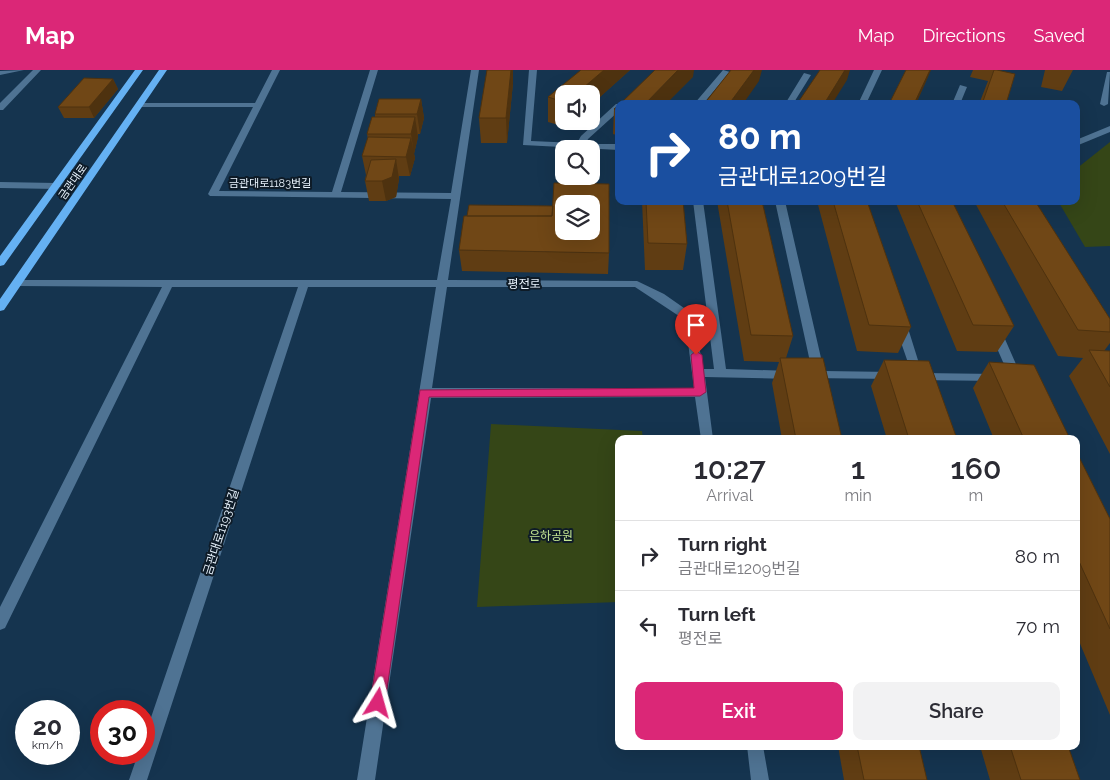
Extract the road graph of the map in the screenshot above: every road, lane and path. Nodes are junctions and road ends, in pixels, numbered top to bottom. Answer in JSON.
{"nodes":[{"id":1,"x":20,"y":70,"type":"edge"},
{"id":2,"x":37,"y":70,"type":"edge"},
{"id":3,"x":139,"y":70,"type":"edge"},
{"id":4,"x":163,"y":70,"type":"edge"},
{"id":5,"x":276,"y":70,"type":"edge"},
{"id":6,"x":374,"y":70,"type":"edge"},
{"id":7,"x":475,"y":70,"type":"edge"},
{"id":8,"x":533,"y":70,"type":"edge"},
{"id":9,"x":878,"y":70,"type":"edge"},
{"id":10,"x":726,"y":72,"type":"dead end"},
{"id":11,"x":0,"y":74,"type":"edge"},
{"id":12,"x":1110,"y":74,"type":"edge"},
{"id":13,"x":807,"y":75,"type":"dead end"},
{"id":14,"x":963,"y":87,"type":"dead end"},
{"id":15,"x":628,"y":97,"type":"edge"},
{"id":16,"x":625,"y":100,"type":"edge"},
{"id":17,"x":702,"y":100,"type":"edge"},
{"id":18,"x":792,"y":100,"type":"edge"},
{"id":19,"x":864,"y":100,"type":"edge"},
{"id":20,"x":958,"y":100,"type":"edge"},
{"id":21,"x":1104,"y":104,"type":"dead end"},
{"id":22,"x":140,"y":105,"type":"junction"},
{"id":23,"x":258,"y":105,"type":"junction"},
{"id":24,"x":0,"y":108,"type":"edge"},
{"id":25,"x":615,"y":110,"type":"edge"},
{"id":26,"x":1110,"y":129,"type":"edge"},
{"id":27,"x":583,"y":140,"type":"edge"},
{"id":28,"x":1080,"y":141,"type":"edge"},
{"id":29,"x":555,"y":145,"type":"edge"},
{"id":30,"x":600,"y":147,"type":"edge"},
{"id":31,"x":615,"y":147,"type":"edge"},
{"id":32,"x":0,"y":185,"type":"edge"},
{"id":33,"x":56,"y":186,"type":"junction"},
{"id":34,"x":336,"y":194,"type":"junction"},
{"id":35,"x":456,"y":196,"type":"junction"},
{"id":36,"x":699,"y":205,"type":"edge"},
{"id":37,"x":781,"y":205,"type":"edge"},
{"id":38,"x":0,"y":263,"type":"edge"},
{"id":39,"x":17,"y":282,"type":"junction"},
{"id":40,"x":169,"y":283,"type":"junction"},
{"id":41,"x":304,"y":284,"type":"junction"},
{"id":42,"x":442,"y":284,"type":"junction"},
{"id":43,"x":0,"y":307,"type":"edge"},
{"id":44,"x":896,"y":312,"type":"edge"},
{"id":45,"x":989,"y":316,"type":"edge"},
{"id":46,"x":700,"y":373,"type":"junction"},
{"id":47,"x":721,"y":374,"type":"junction"},
{"id":48,"x":820,"y":380,"type":"junction"},
{"id":49,"x":919,"y":381,"type":"junction"},
{"id":50,"x":700,"y":392,"type":"junction"},
{"id":51,"x":424,"y":393,"type":"junction"},
{"id":52,"x":706,"y":435,"type":"edge"},
{"id":53,"x":0,"y":623,"type":"edge"},
{"id":54,"x":756,"y":750,"type":"edge"},
{"id":55,"x":138,"y":780,"type":"edge"},
{"id":56,"x":366,"y":780,"type":"edge"},
{"id":57,"x":760,"y":780,"type":"edge"}],
"edges":[{"from":1,"to":11,"type":"street"},
{"from":2,"to":24,"type":"street"},
{"from":3,"to":33,"type":"main road","name":"금관대로"},
{"from":4,"to":22,"type":"main road","name":"금관대로"},
{"from":5,"to":23,"type":"street","name":"금관대로1183번길"},
{"from":6,"to":34,"type":"street"},
{"from":7,"to":35,"type":"street"},
{"from":8,"to":29,"type":"street"},
{"from":9,"to":19,"type":"street"},
{"from":10,"to":17,"type":"street"},
{"from":12,"to":21,"type":"street"},
{"from":13,"to":18,"type":"street"},
{"from":14,"to":20,"type":"street"},
{"from":15,"to":16,"type":"street"},
{"from":22,"to":23,"type":"street"},
{"from":22,"to":39,"type":"main road","name":"금관대로"},
{"from":23,"to":34,"type":"street","name":"금관대로1183번길"},
{"from":25,"to":27,"type":"street"},
{"from":26,"to":28,"type":"street"},
{"from":30,"to":31,"type":"street"},
{"from":32,"to":33,"type":"street"},
{"from":33,"to":38,"type":"main road","name":"금관대로"},
{"from":34,"to":35,"type":"street","name":"금관대로1183번길"},
{"from":35,"to":42,"type":"street"},
{"from":36,"to":47,"type":"street"},
{"from":37,"to":48,"type":"street"},
{"from":39,"to":40,"type":"street"},
{"from":39,"to":43,"type":"main road","name":"금관대로"},
{"from":40,"to":41,"type":"street"},
{"from":40,"to":53,"type":"street"},
{"from":41,"to":42,"type":"street"},
{"from":41,"to":55,"type":"street","name":"금관대로1193번길"},
{"from":42,"to":46,"type":"street","name":"평전로"},
{"from":42,"to":51,"type":"street"},
{"from":44,"to":49,"type":"street"},
{"from":45,"to":49,"type":"street"},
{"from":46,"to":47,"type":"street"},
{"from":46,"to":50,"type":"street","name":"평전로"},
{"from":47,"to":48,"type":"street"},
{"from":48,"to":49,"type":"street"},
{"from":50,"to":51,"type":"street"},
{"from":50,"to":52,"type":"street","name":"평전로"},
{"from":51,"to":56,"type":"street"},
{"from":54,"to":57,"type":"street"}]}
